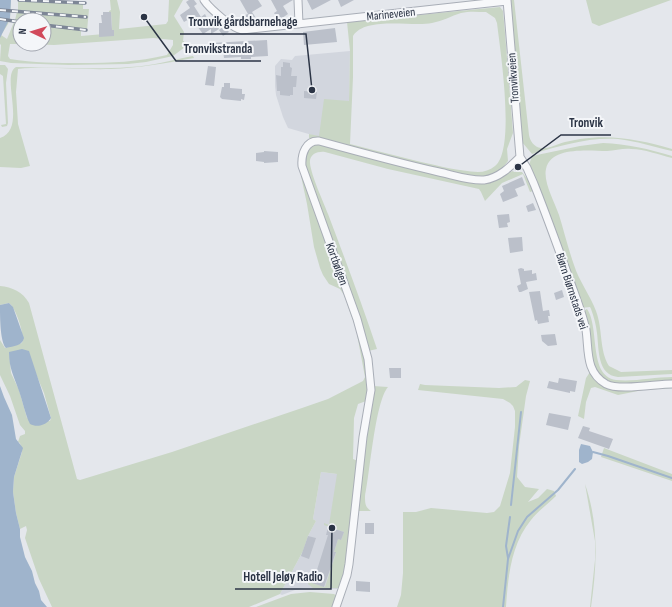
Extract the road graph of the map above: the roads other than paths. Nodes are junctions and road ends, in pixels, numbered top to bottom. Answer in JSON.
{"nodes":[{"id":1,"x":204,"y":0,"type":"edge"},
{"id":2,"x":298,"y":0,"type":"edge"},
{"id":3,"x":507,"y":1,"type":"edge"},
{"id":4,"x":299,"y":24,"type":"junction"},
{"id":5,"x":520,"y":157,"type":"junction"},
{"id":6,"x":672,"y":384,"type":"edge"},
{"id":7,"x":336,"y":607,"type":"edge"}],
"edges":[{"from":1,"to":4,"type":"street","name":"Marineveien"},
{"from":2,"to":4,"type":"street"},
{"from":3,"to":4,"type":"street","name":"Marineveien"},
{"from":3,"to":5,"type":"street","name":"Tronvikveien"},
{"from":5,"to":6,"type":"street","name":"Biørn Biørnstads vei"},
{"from":5,"to":7,"type":"street","name":"Kortbølgen"}]}
